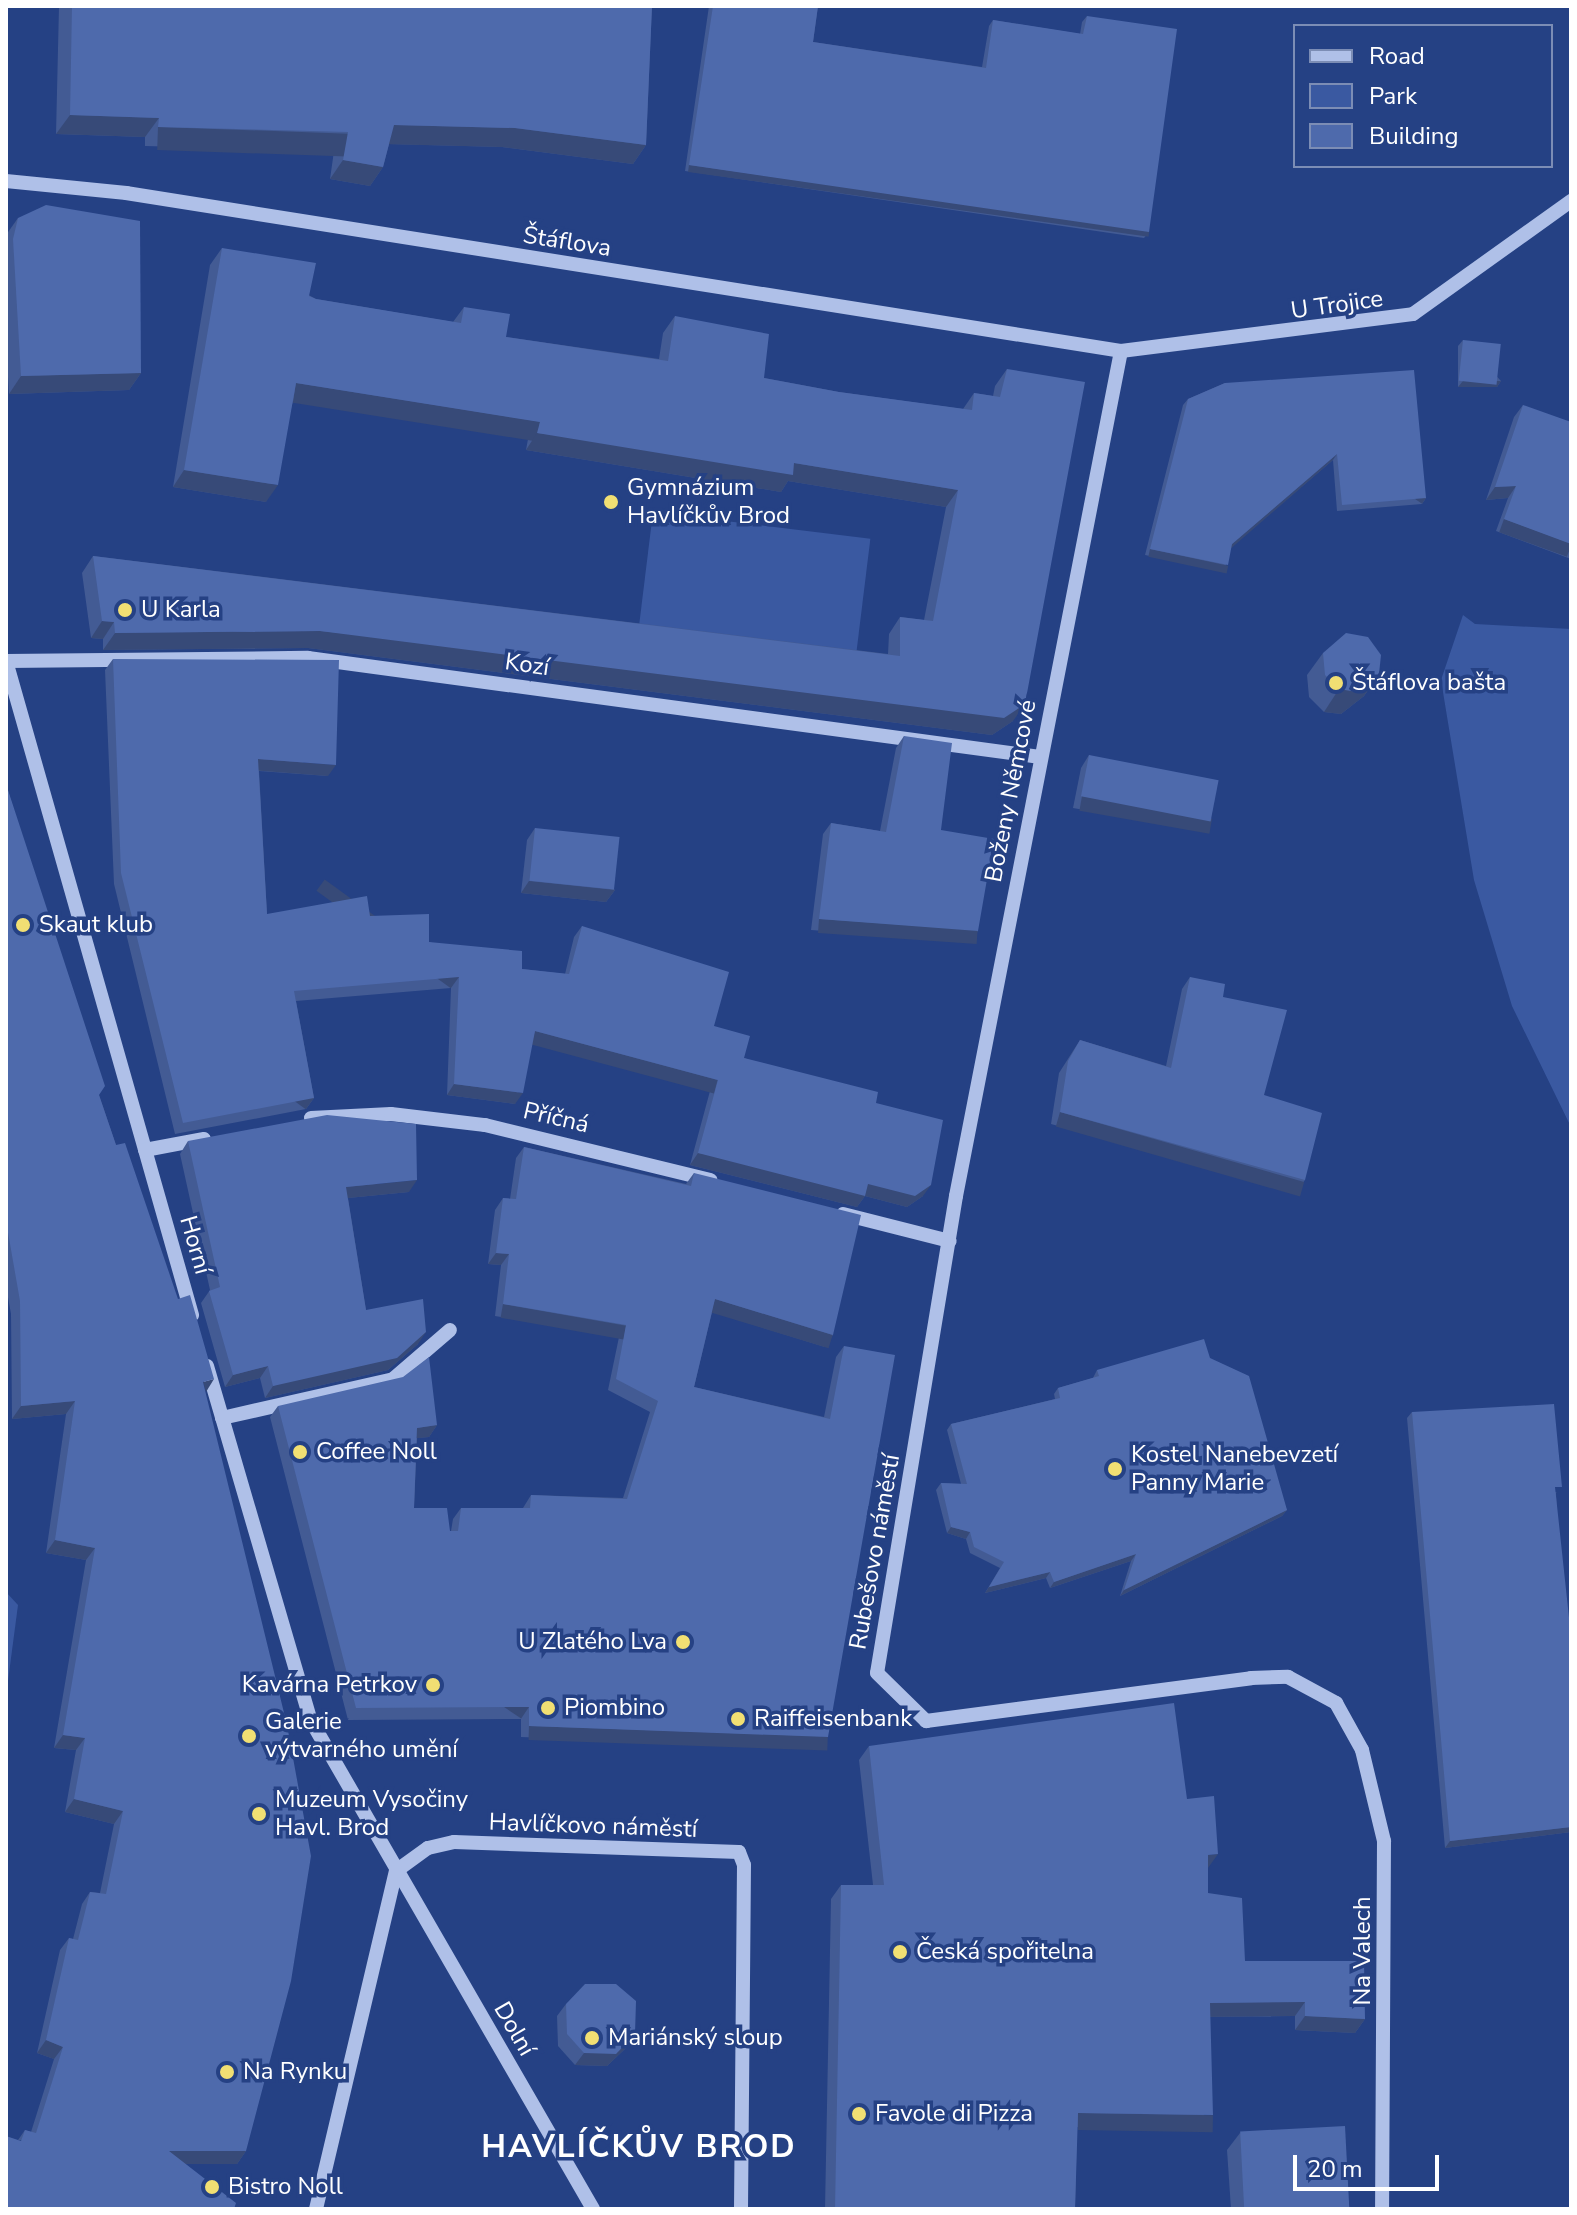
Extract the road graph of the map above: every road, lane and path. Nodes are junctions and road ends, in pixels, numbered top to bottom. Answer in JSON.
{"nodes":[{"id":1,"x":6,"y":181,"type":"edge"},
{"id":2,"x":1571,"y":201,"type":"edge"},
{"id":3,"x":1121,"y":351,"type":"junction"},
{"id":4,"x":6,"y":661,"type":"edge"},
{"id":5,"x":1040,"y":757,"type":"junction"},
{"id":6,"x":285,"y":1123,"type":"edge"},
{"id":7,"x":223,"y":1135,"type":"edge"},
{"id":8,"x":145,"y":1150,"type":"junction"},
{"id":9,"x":722,"y":1183,"type":"edge"},
{"id":10,"x":828,"y":1210,"type":"edge"},
{"id":11,"x":950,"y":1241,"type":"junction"},
{"id":12,"x":450,"y":1330,"type":"dead end"},
{"id":13,"x":222,"y":1418,"type":"junction"},
{"id":14,"x":1336,"y":1703,"type":"joint"},
{"id":15,"x":396,"y":1871,"type":"junction"},
{"id":16,"x":316,"y":2209,"type":"edge"},
{"id":17,"x":593,"y":2209,"type":"edge"},
{"id":18,"x":741,"y":2209,"type":"edge"},
{"id":19,"x":1382,"y":2209,"type":"edge"}],
"edges":[{"from":1,"to":3,"type":"street","name":"Štáflova"},
{"from":2,"to":3,"type":"street","name":"U Trojice"},
{"from":3,"to":5,"type":"street","name":"Boženy Němcové"},
{"from":4,"to":5,"type":"street","name":"Kozí"},
{"from":4,"to":8,"type":"street","name":"Horní"},
{"from":5,"to":11,"type":"street","name":"Boženy Němcové"},
{"from":6,"to":9,"type":"street","name":"Příčná"},
{"from":7,"to":8,"type":"street"},
{"from":8,"to":13,"type":"street","name":"Horní"},
{"from":10,"to":11,"type":"street"},
{"from":11,"to":14,"type":"street","name":"Rubešovo náměstí"},
{"from":12,"to":13,"type":"street"},
{"from":13,"to":15,"type":"street","name":"Horní"},
{"from":14,"to":19,"type":"street","name":"Na Valech"},
{"from":15,"to":16,"type":"street"},
{"from":15,"to":17,"type":"street","name":"Dolní"},
{"from":15,"to":18,"type":"street","name":"Havlíčkovo náměstí"}]}
